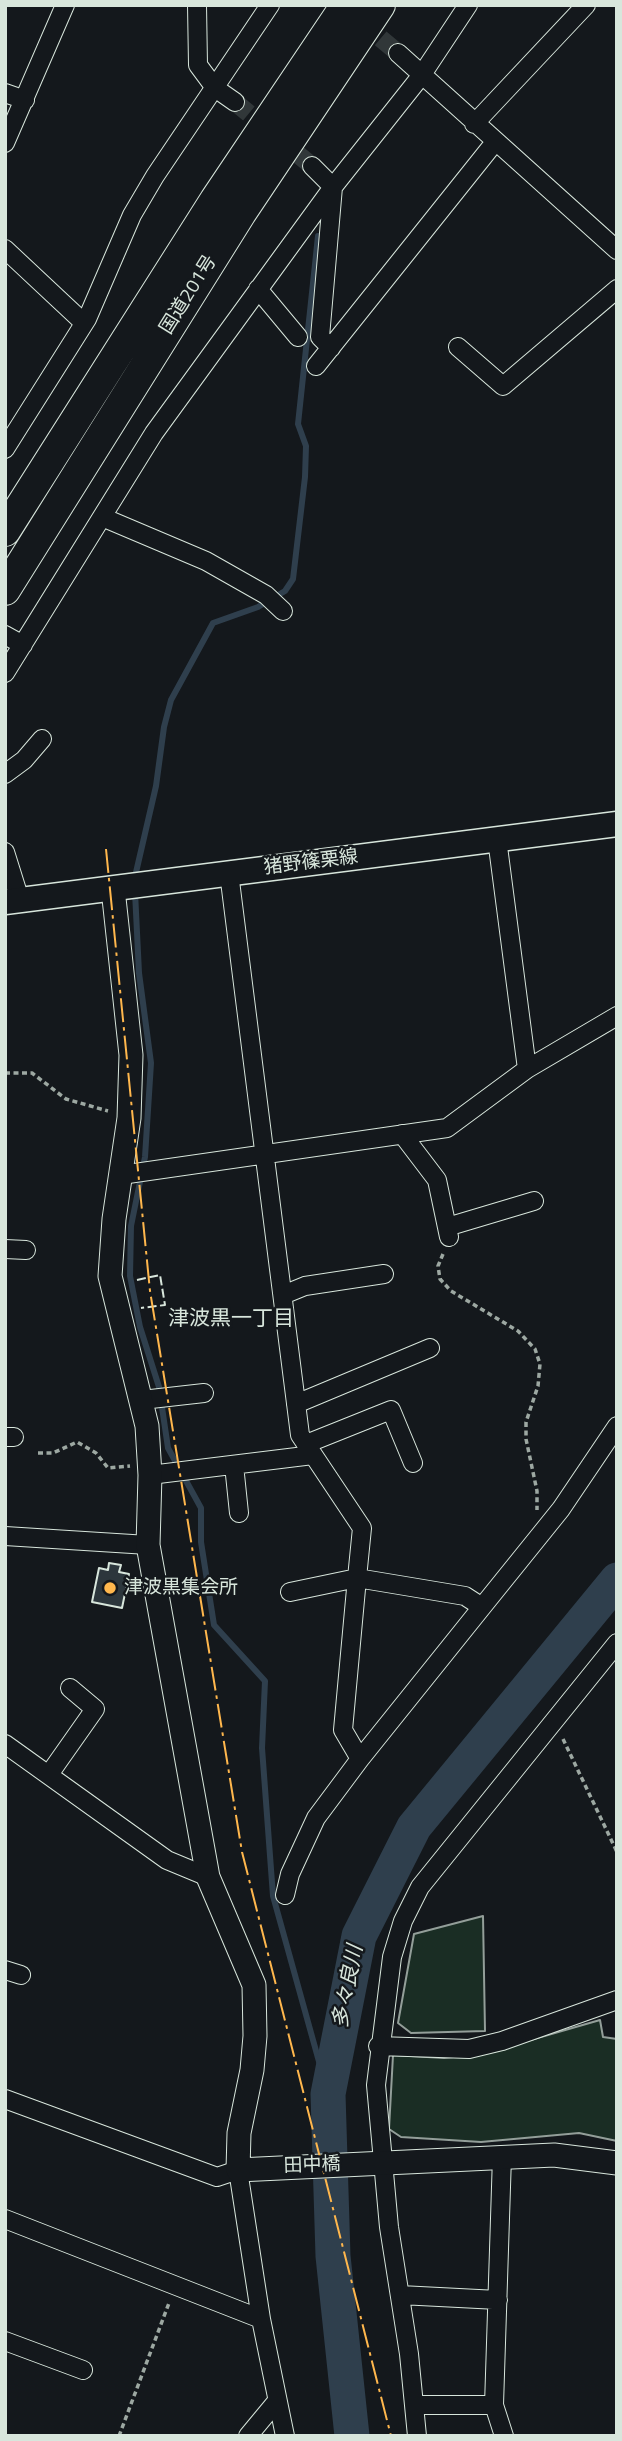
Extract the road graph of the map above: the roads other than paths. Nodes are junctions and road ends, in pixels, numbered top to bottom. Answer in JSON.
{"nodes":[{"id":1,"x":65,"y":5,"type":"edge"},
{"id":2,"x":197,"y":5,"type":"edge"},
{"id":3,"x":270,"y":5,"type":"edge"},
{"id":4,"x":346,"y":5,"type":"edge"},
{"id":5,"x":380,"y":5,"type":"edge"},
{"id":6,"x":468,"y":5,"type":"edge"},
{"id":7,"x":586,"y":5,"type":"edge"},
{"id":8,"x":398,"y":53,"type":"tunnel mouth"},
{"id":9,"x":421,"y":76,"type":"junction"},
{"id":10,"x":215,"y":88,"type":"junction"},
{"id":11,"x":5,"y":93,"type":"edge"},
{"id":12,"x":25,"y":100,"type":"junction"},
{"id":13,"x":235,"y":102,"type":"tunnel mouth"},
{"id":14,"x":474,"y":124,"type":"junction"},
{"id":15,"x":495,"y":142,"type":"junction"},
{"id":16,"x":5,"y":143,"type":"edge"},
{"id":17,"x":312,"y":166,"type":"tunnel mouth"},
{"id":18,"x":332,"y":187,"type":"junction"},
{"id":19,"x":5,"y":249,"type":"edge"},
{"id":20,"x":617,"y":250,"type":"edge"},
{"id":21,"x":258,"y":289,"type":"junction"},
{"id":22,"x":617,"y":289,"type":"edge"},
{"id":23,"x":84,"y":323,"type":"junction"},
{"id":24,"x":298,"y":337,"type":"dead end"},
{"id":25,"x":458,"y":347,"type":"dead end"},
{"id":26,"x":331,"y":348,"type":"junction"},
{"id":27,"x":316,"y":366,"type":"dead end"},
{"id":28,"x":5,"y":449,"type":"edge"},
{"id":29,"x":102,"y":517,"type":"junction"},
{"id":30,"x":5,"y":531,"type":"edge"},
{"id":31,"x":5,"y":590,"type":"edge"},
{"id":32,"x":283,"y":611,"type":"dead end"},
{"id":33,"x":5,"y":635,"type":"edge"},
{"id":34,"x":23,"y":645,"type":"junction"},
{"id":35,"x":5,"y":673,"type":"edge"},
{"id":36,"x":42,"y":738,"type":"dead end"},
{"id":37,"x":5,"y":774,"type":"edge"},
{"id":38,"x":617,"y":824,"type":"edge"},
{"id":39,"x":497,"y":839,"type":"junction"},
{"id":40,"x":5,"y":852,"type":"edge"},
{"id":41,"x":229,"y":873,"type":"junction"},
{"id":42,"x":113,"y":889,"type":"junction"},
{"id":43,"x":13,"y":901,"type":"edge"},
{"id":44,"x":617,"y":1016,"type":"edge"},
{"id":45,"x":527,"y":1069,"type":"junction"},
{"id":46,"x":402,"y":1134,"type":"junction"},
{"id":47,"x":264,"y":1152,"type":"junction"},
{"id":48,"x":121,"y":1175,"type":"junction"},
{"id":49,"x":534,"y":1200,"type":"dead end"},
{"id":50,"x":5,"y":1249,"type":"edge"},
{"id":51,"x":26,"y":1250,"type":"dead end"},
{"id":52,"x":384,"y":1274,"type":"dead end"},
{"id":53,"x":282,"y":1295,"type":"junction"},
{"id":54,"x":430,"y":1348,"type":"dead end"},
{"id":55,"x":204,"y":1393,"type":"dead end"},
{"id":56,"x":142,"y":1400,"type":"junction"},
{"id":57,"x":296,"y":1404,"type":"junction"},
{"id":58,"x":617,"y":1426,"type":"edge"},
{"id":59,"x":310,"y":1449,"type":"junction"},
{"id":60,"x":413,"y":1463,"type":"dead end"},
{"id":61,"x":234,"y":1465,"type":"junction"},
{"id":62,"x":150,"y":1470,"type":"junction"},
{"id":63,"x":239,"y":1513,"type":"dead end"},
{"id":64,"x":5,"y":1536,"type":"edge"},
{"id":65,"x":148,"y":1545,"type":"junction"},
{"id":66,"x":357,"y":1578,"type":"junction"},
{"id":67,"x":290,"y":1592,"type":"dead end"},
{"id":68,"x":482,"y":1607,"type":"junction"},
{"id":69,"x":614,"y":1651,"type":"edge"},
{"id":70,"x":70,"y":1688,"type":"dead end"},
{"id":71,"x":5,"y":1744,"type":"edge"},
{"id":72,"x":360,"y":1759,"type":"junction"},
{"id":73,"x":50,"y":1773,"type":"junction"},
{"id":74,"x":208,"y":1877,"type":"junction"},
{"id":75,"x":285,"y":1895,"type":"dead end"},
{"id":76,"x":617,"y":2000,"type":"edge"},
{"id":77,"x":378,"y":2046,"type":"junction"},
{"id":78,"x":5,"y":2099,"type":"edge"},
{"id":79,"x":502,"y":2156,"type":"junction"},
{"id":80,"x":375,"y":2163,"type":"junction"},
{"id":81,"x":617,"y":2163,"type":"edge"},
{"id":82,"x":247,"y":2169,"type":"junction"},
{"id":83,"x":5,"y":2219,"type":"edge"},
{"id":84,"x":400,"y":2295,"type":"junction"},
{"id":85,"x":498,"y":2300,"type":"junction"},
{"id":86,"x":261,"y":2319,"type":"junction"},
{"id":87,"x":5,"y":2341,"type":"edge"},
{"id":88,"x":83,"y":2370,"type":"dead end"},
{"id":89,"x":277,"y":2401,"type":"junction"},
{"id":90,"x":415,"y":2405,"type":"junction"},
{"id":91,"x":494,"y":2406,"type":"junction"},
{"id":92,"x":248,"y":2436,"type":"edge"},
{"id":93,"x":285,"y":2436,"type":"edge"},
{"id":94,"x":417,"y":2436,"type":"edge"},
{"id":95,"x":504,"y":2436,"type":"edge"}],
"edges":[{"from":1,"to":12,"type":"street"},
{"from":2,"to":10,"type":"street"},
{"from":3,"to":10,"type":"street"},
{"from":4,"to":30,"type":"highway","name":"国道201号"},
{"from":5,"to":31,"type":"highway","name":"国道201号"},
{"from":6,"to":9,"type":"street"},
{"from":7,"to":14,"type":"street"},
{"from":8,"to":9,"type":"street"},
{"from":9,"to":14,"type":"street"},
{"from":9,"to":18,"type":"street"},
{"from":10,"to":13,"type":"street"},
{"from":10,"to":23,"type":"street"},
{"from":11,"to":12,"type":"street"},
{"from":12,"to":16,"type":"street"},
{"from":14,"to":15,"type":"street"},
{"from":15,"to":20,"type":"street"},
{"from":15,"to":26,"type":"street"},
{"from":17,"to":18,"type":"street"},
{"from":18,"to":21,"type":"street"},
{"from":18,"to":26,"type":"street"},
{"from":19,"to":23,"type":"street"},
{"from":21,"to":24,"type":"street"},
{"from":21,"to":29,"type":"street"},
{"from":22,"to":25,"type":"street"},
{"from":23,"to":28,"type":"street"},
{"from":26,"to":27,"type":"street"},
{"from":29,"to":32,"type":"street"},
{"from":29,"to":34,"type":"street"},
{"from":33,"to":34,"type":"street"},
{"from":34,"to":35,"type":"street"},
{"from":36,"to":37,"type":"street"},
{"from":38,"to":39,"type":"main road","name":"猪野篠栗線"},
{"from":39,"to":41,"type":"main road","name":"猪野篠栗線"},
{"from":39,"to":45,"type":"street"},
{"from":40,"to":43,"type":"street"},
{"from":41,"to":42,"type":"main road","name":"猪野篠栗線"},
{"from":41,"to":47,"type":"street"},
{"from":42,"to":43,"type":"main road","name":"猪野篠栗線"},
{"from":42,"to":48,"type":"street"},
{"from":44,"to":45,"type":"street"},
{"from":45,"to":46,"type":"street"},
{"from":46,"to":47,"type":"street"},
{"from":46,"to":49,"type":"street"},
{"from":47,"to":48,"type":"street"},
{"from":47,"to":53,"type":"street"},
{"from":48,"to":56,"type":"street"},
{"from":50,"to":51,"type":"street"},
{"from":52,"to":53,"type":"street"},
{"from":53,"to":57,"type":"street"},
{"from":54,"to":57,"type":"street"},
{"from":55,"to":56,"type":"street"},
{"from":56,"to":62,"type":"street"},
{"from":57,"to":59,"type":"street"},
{"from":58,"to":68,"type":"street"},
{"from":59,"to":60,"type":"street"},
{"from":59,"to":61,"type":"street"},
{"from":59,"to":66,"type":"street"},
{"from":61,"to":62,"type":"street"},
{"from":61,"to":63,"type":"street"},
{"from":62,"to":65,"type":"street"},
{"from":64,"to":65,"type":"street"},
{"from":65,"to":74,"type":"street"},
{"from":66,"to":67,"type":"street"},
{"from":66,"to":68,"type":"street"},
{"from":66,"to":72,"type":"street"},
{"from":68,"to":72,"type":"street"},
{"from":69,"to":77,"type":"street"},
{"from":70,"to":73,"type":"street"},
{"from":71,"to":73,"type":"street"},
{"from":72,"to":75,"type":"street"},
{"from":73,"to":74,"type":"street"},
{"from":74,"to":82,"type":"street"},
{"from":76,"to":77,"type":"street"},
{"from":77,"to":80,"type":"street"},
{"from":78,"to":82,"type":"street"},
{"from":79,"to":80,"type":"street","name":"田中橋"},
{"from":79,"to":81,"type":"street","name":"田中橋"},
{"from":79,"to":85,"type":"street"},
{"from":80,"to":82,"type":"street","name":"田中橋"},
{"from":80,"to":84,"type":"street"},
{"from":82,"to":86,"type":"street"},
{"from":83,"to":86,"type":"street"},
{"from":84,"to":85,"type":"street"},
{"from":84,"to":90,"type":"street"},
{"from":85,"to":91,"type":"street"},
{"from":86,"to":89,"type":"street"},
{"from":87,"to":88,"type":"street"},
{"from":89,"to":92,"type":"street"},
{"from":89,"to":93,"type":"street"},
{"from":90,"to":91,"type":"street"},
{"from":90,"to":94,"type":"street"},
{"from":91,"to":95,"type":"street"}]}
